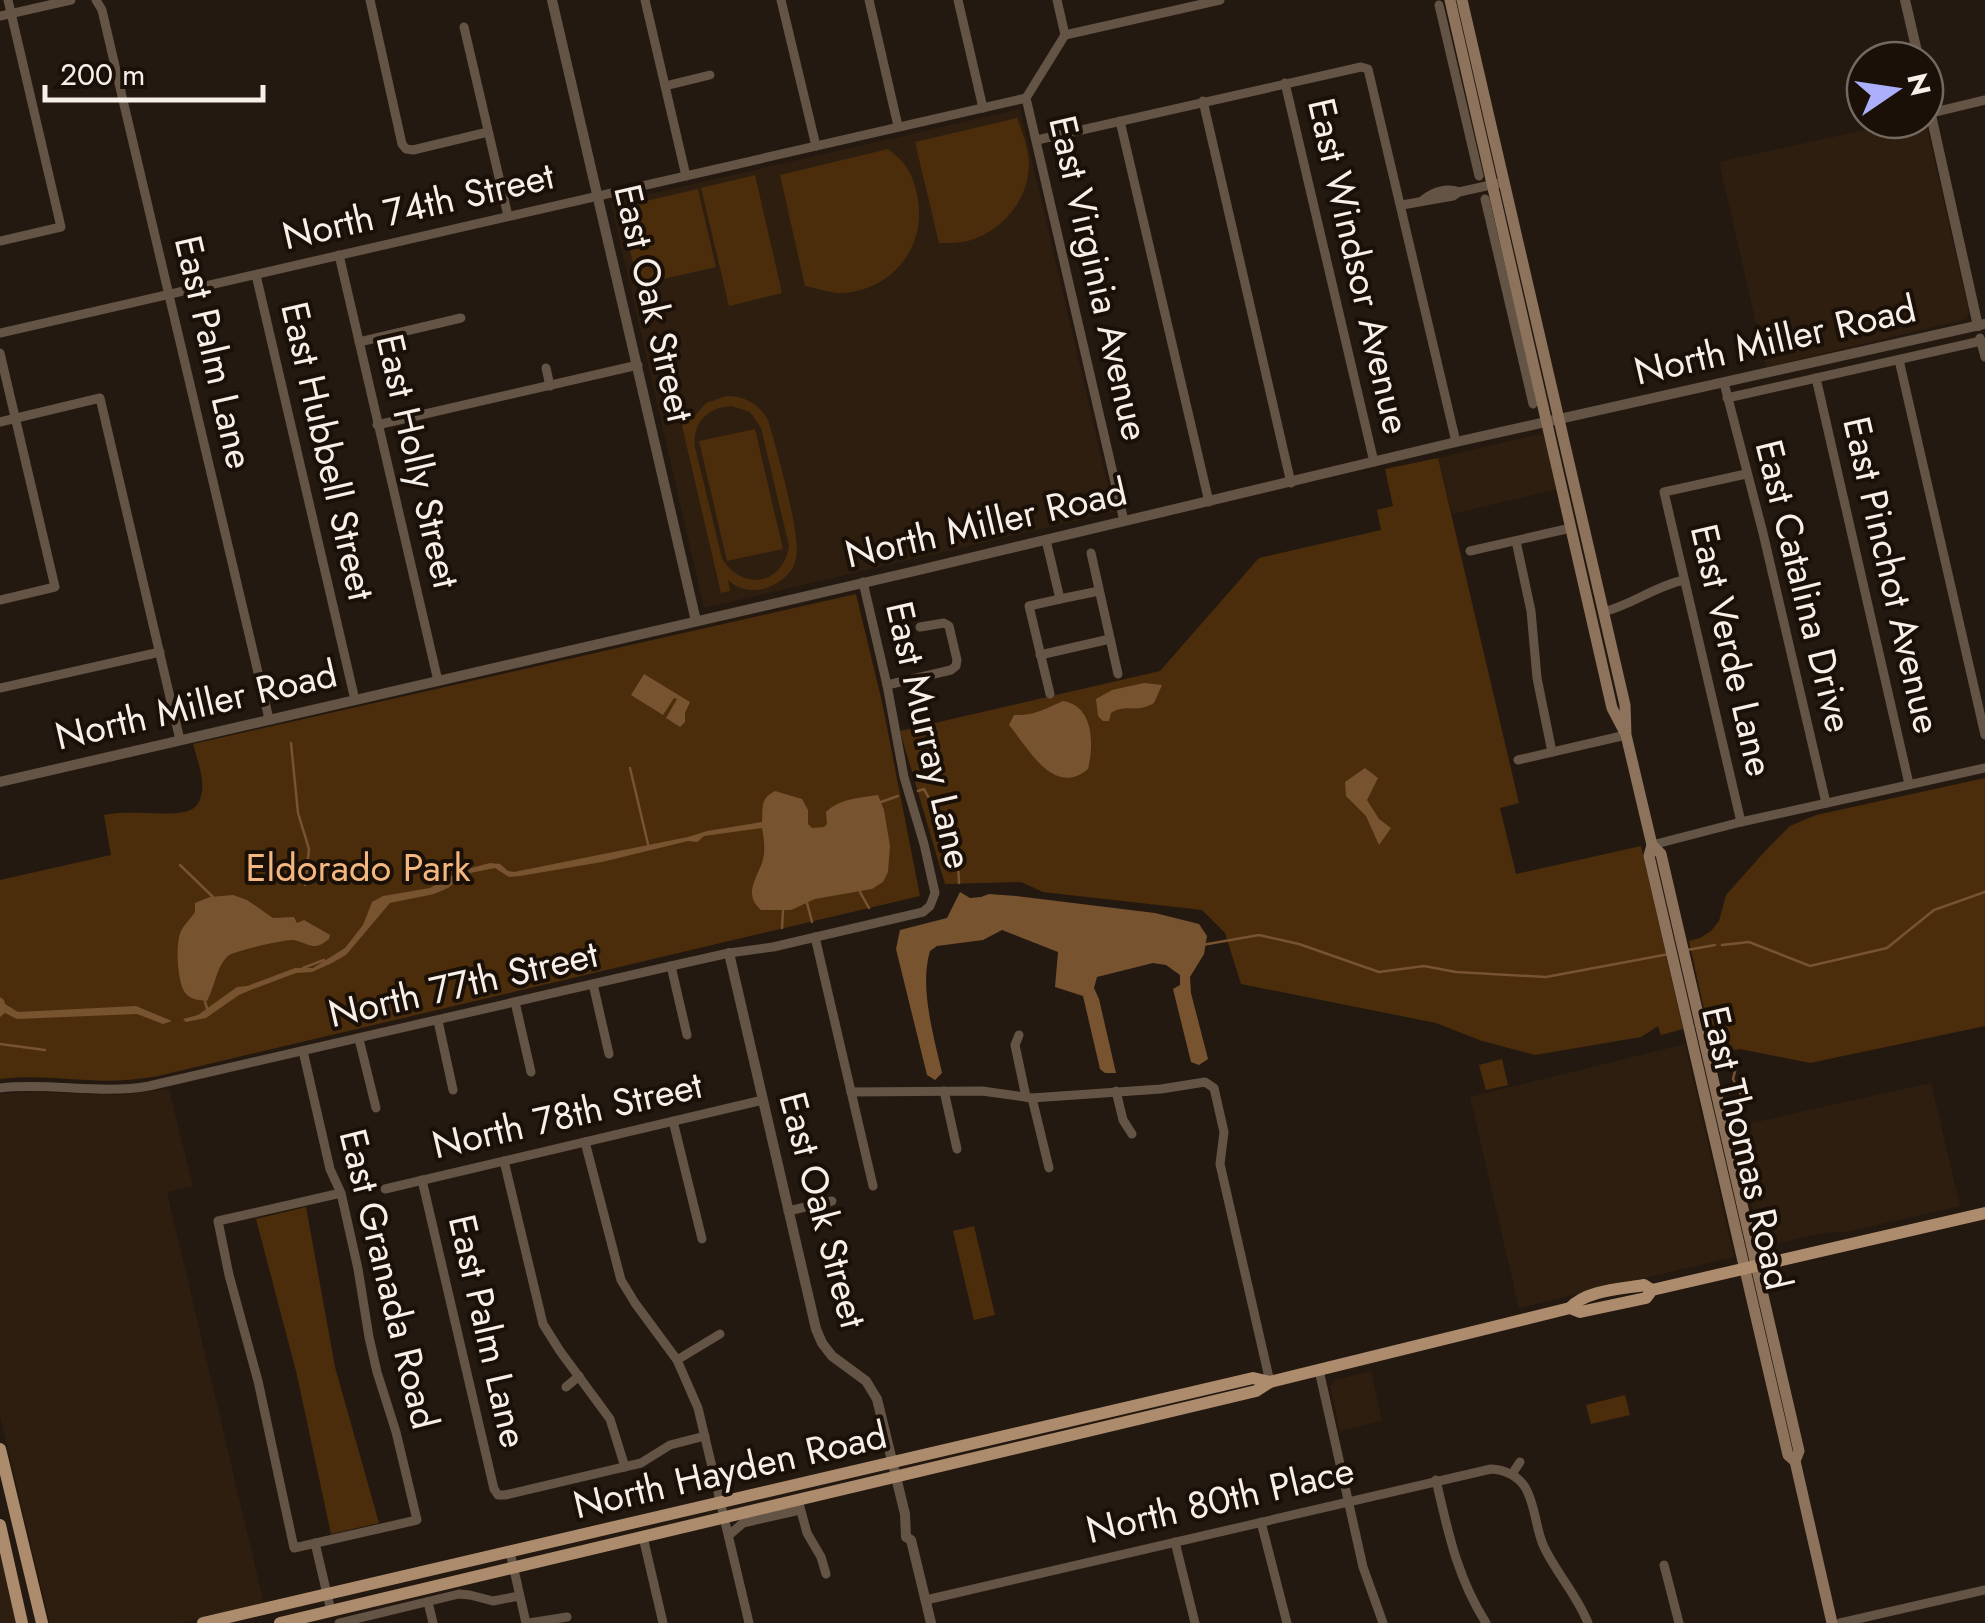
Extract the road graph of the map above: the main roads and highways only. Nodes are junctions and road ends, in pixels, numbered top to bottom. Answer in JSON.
{"nodes":[{"id":1,"x":1451,"y":1,"type":"edge"},
{"id":2,"x":1485,"y":154,"type":"junction"},
{"id":3,"x":1499,"y":213,"type":"junction"},
{"id":4,"x":1553,"y":420,"type":"junction"},
{"id":5,"x":1626,"y":735,"type":"junction"},
{"id":6,"x":1694,"y":1027,"type":"junction"},
{"id":7,"x":1721,"y":1141,"type":"junction"},
{"id":8,"x":1985,"y":1214,"type":"edge"},
{"id":9,"x":1750,"y":1267,"type":"junction"},
{"id":10,"x":1652,"y":1290,"type":"junction"},
{"id":11,"x":1578,"y":1309,"type":"junction"},
{"id":12,"x":1270,"y":1382,"type":"junction"},
{"id":13,"x":1068,"y":1421,"type":"junction"},
{"id":14,"x":1072,"y":1436,"type":"junction"},
{"id":15,"x":0,"y":1449,"type":"edge"},
{"id":16,"x":723,"y":1510,"type":"junction"},
{"id":17,"x":0,"y":1525,"type":"edge"},
{"id":18,"x":335,"y":1617,"type":"edge"},
{"id":19,"x":22,"y":1623,"type":"edge"},
{"id":20,"x":42,"y":1623,"type":"edge"},
{"id":21,"x":203,"y":1623,"type":"edge"},
{"id":22,"x":280,"y":1623,"type":"edge"},
{"id":23,"x":1832,"y":1623,"type":"edge"}],
"edges":[{"from":1,"to":2,"type":"main road","name":"East Thomas Road"},
{"from":1,"to":2,"type":"main road","name":"East Thomas Road"},
{"from":2,"to":3,"type":"main road","name":"East Thomas Road"},
{"from":3,"to":4,"type":"main road","name":"East Thomas Road"},
{"from":3,"to":4,"type":"main road","name":"East Thomas Road"},
{"from":4,"to":5,"type":"main road","name":"East Thomas Road"},
{"from":4,"to":5,"type":"main road","name":"East Thomas Road"},
{"from":5,"to":6,"type":"main road","name":"East Thomas Road"},
{"from":6,"to":7,"type":"main road","name":"East Thomas Road"},
{"from":6,"to":7,"type":"main road","name":"East Thomas Road"},
{"from":7,"to":9,"type":"main road","name":"East Thomas Road"},
{"from":7,"to":9,"type":"main road","name":"East Thomas Road"},
{"from":8,"to":9,"type":"main road","name":"North Hayden Road"},
{"from":9,"to":10,"type":"main road","name":"North Hayden Road"},
{"from":9,"to":23,"type":"main road","name":"East Thomas Road"},
{"from":10,"to":11,"type":"main road","name":"North Hayden Road"},
{"from":10,"to":11,"type":"main road","name":"North Hayden Road"},
{"from":11,"to":12,"type":"main road","name":"North Hayden Road"},
{"from":12,"to":13,"type":"main road","name":"North Hayden Road"},
{"from":12,"to":14,"type":"main road","name":"North Hayden Road"},
{"from":13,"to":14,"type":"main road"},
{"from":13,"to":16,"type":"main road","name":"North Hayden Road"},
{"from":14,"to":16,"type":"main road","name":"North Hayden Road"},
{"from":15,"to":20,"type":"main road"},
{"from":16,"to":18,"type":"main road","name":"North Hayden Road"},
{"from":16,"to":21,"type":"main road","name":"North Hayden Road"},
{"from":17,"to":19,"type":"main road"},
{"from":18,"to":22,"type":"main road","name":"North Hayden Road"}]}
